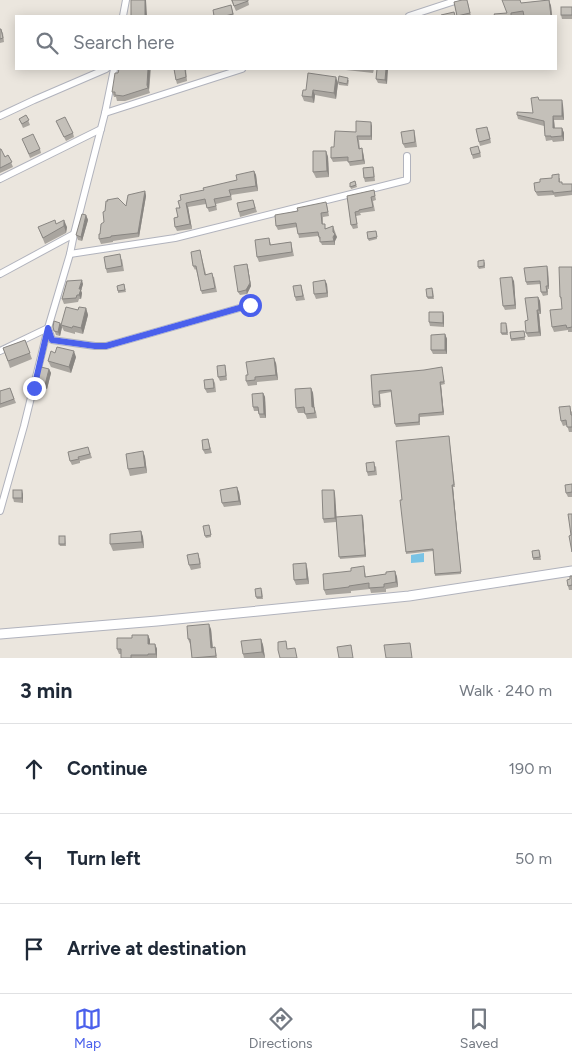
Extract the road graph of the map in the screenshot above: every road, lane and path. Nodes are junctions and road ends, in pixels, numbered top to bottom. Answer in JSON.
{"nodes":[{"id":1,"x":126,"y":0,"type":"edge"},
{"id":2,"x":458,"y":0,"type":"edge"},
{"id":3,"x":123,"y":15,"type":"edge"},
{"id":4,"x":412,"y":15,"type":"edge"},
{"id":5,"x":104,"y":70,"type":"edge"},
{"id":6,"x":114,"y":70,"type":"edge"},
{"id":7,"x":239,"y":70,"type":"edge"},
{"id":8,"x":105,"y":113,"type":"junction"},
{"id":9,"x":0,"y":116,"type":"edge"},
{"id":10,"x":100,"y":129,"type":"junction"},
{"id":11,"x":407,"y":156,"type":"dead end"},
{"id":12,"x":0,"y":179,"type":"edge"},
{"id":13,"x":74,"y":234,"type":"junction"},
{"id":14,"x":70,"y":254,"type":"junction"},
{"id":15,"x":0,"y":274,"type":"edge"},
{"id":16,"x":250,"y":305,"type":"dead end"},
{"id":17,"x":48,"y":328,"type":"junction"},
{"id":18,"x":0,"y":351,"type":"edge"},
{"id":19,"x":0,"y":511,"type":"edge"},
{"id":20,"x":572,"y":571,"type":"edge"},
{"id":21,"x":0,"y":634,"type":"edge"}],
"edges":[{"from":1,"to":3,"type":"street"},
{"from":2,"to":4,"type":"street"},
{"from":5,"to":9,"type":"street"},
{"from":6,"to":8,"type":"street"},
{"from":7,"to":8,"type":"street"},
{"from":8,"to":10,"type":"street"},
{"from":10,"to":12,"type":"street"},
{"from":10,"to":13,"type":"street"},
{"from":11,"to":14,"type":"street"},
{"from":13,"to":14,"type":"street"},
{"from":13,"to":15,"type":"street"},
{"from":14,"to":17,"type":"street"},
{"from":16,"to":17,"type":"street"},
{"from":17,"to":18,"type":"street"},
{"from":17,"to":19,"type":"street"},
{"from":20,"to":21,"type":"street"}]}
